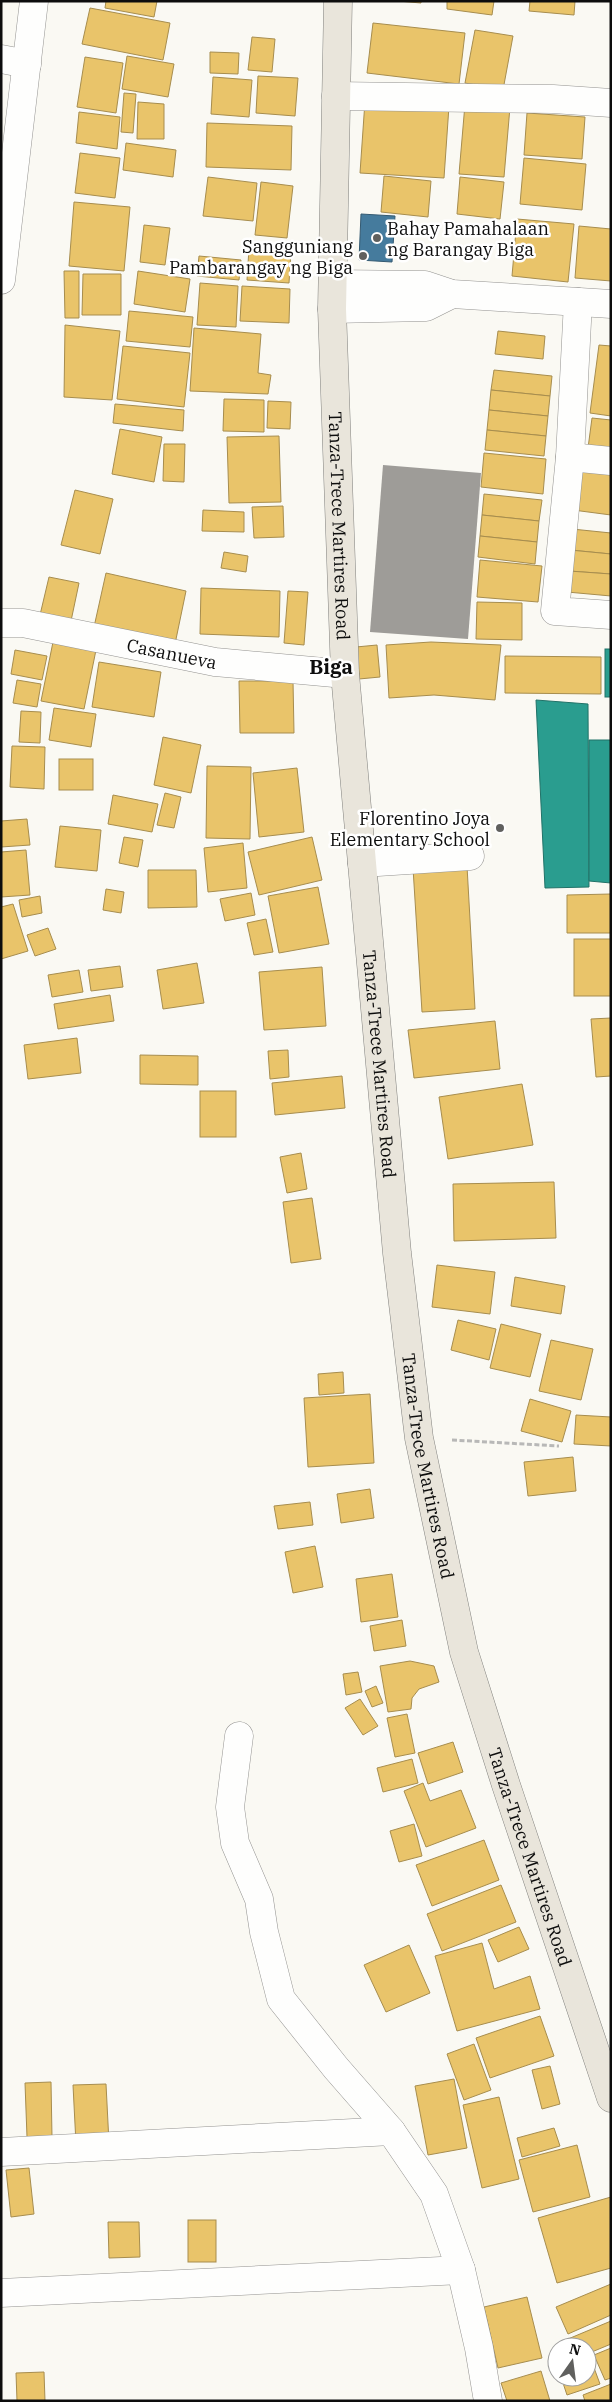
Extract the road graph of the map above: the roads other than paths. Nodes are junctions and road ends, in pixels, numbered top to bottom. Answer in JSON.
{"nodes":[{"id":1,"x":34,"y":1,"type":"edge"},
{"id":2,"x":338,"y":1,"type":"edge"},
{"id":3,"x":14,"y":62,"type":"edge"},
{"id":4,"x":336,"y":96,"type":"junction"},
{"id":5,"x":611,"y":103,"type":"edge"},
{"id":6,"x":7,"y":187,"type":"edge"},
{"id":7,"x":1,"y":280,"type":"edge"},
{"id":8,"x":332,"y":297,"type":"junction"},
{"id":9,"x":578,"y":302,"type":"junction"},
{"id":10,"x":611,"y":304,"type":"edge"},
{"id":11,"x":570,"y":457,"type":"junction"},
{"id":12,"x":611,"y":461,"type":"edge"},
{"id":13,"x":611,"y":615,"type":"edge"},
{"id":14,"x":1,"y":623,"type":"edge"},
{"id":15,"x":345,"y":674,"type":"junction"},
{"id":16,"x":470,"y":856,"type":"dead end"},
{"id":17,"x":362,"y":863,"type":"junction"},
{"id":18,"x":239,"y":1736,"type":"dead end"},
{"id":19,"x":611,"y":2098,"type":"edge"},
{"id":20,"x":391,"y":2131,"type":"junction"},
{"id":21,"x":1,"y":2152,"type":"edge"},
{"id":22,"x":461,"y":2270,"type":"junction"},
{"id":23,"x":1,"y":2293,"type":"edge"},
{"id":24,"x":488,"y":2401,"type":"edge"}],
"edges":[{"from":1,"to":3,"type":"street"},
{"from":2,"to":4,"type":"main road","name":"Tanza-Trece Martires Road"},
{"from":3,"to":6,"type":"street"},
{"from":4,"to":5,"type":"street"},
{"from":4,"to":8,"type":"main road","name":"Tanza-Trece Martires Road"},
{"from":6,"to":7,"type":"street"},
{"from":8,"to":9,"type":"street"},
{"from":8,"to":15,"type":"main road","name":"Tanza-Trece Martires Road"},
{"from":9,"to":10,"type":"street"},
{"from":9,"to":11,"type":"street"},
{"from":11,"to":12,"type":"street"},
{"from":11,"to":13,"type":"street"},
{"from":14,"to":15,"type":"street","name":"Casanueva"},
{"from":15,"to":17,"type":"main road","name":"Tanza-Trece Martires Road"},
{"from":16,"to":17,"type":"street"},
{"from":17,"to":19,"type":"main road","name":"Tanza-Trece Martires Road"},
{"from":18,"to":20,"type":"street"},
{"from":20,"to":21,"type":"street"},
{"from":20,"to":22,"type":"street"},
{"from":22,"to":23,"type":"street"},
{"from":22,"to":24,"type":"street"}]}
